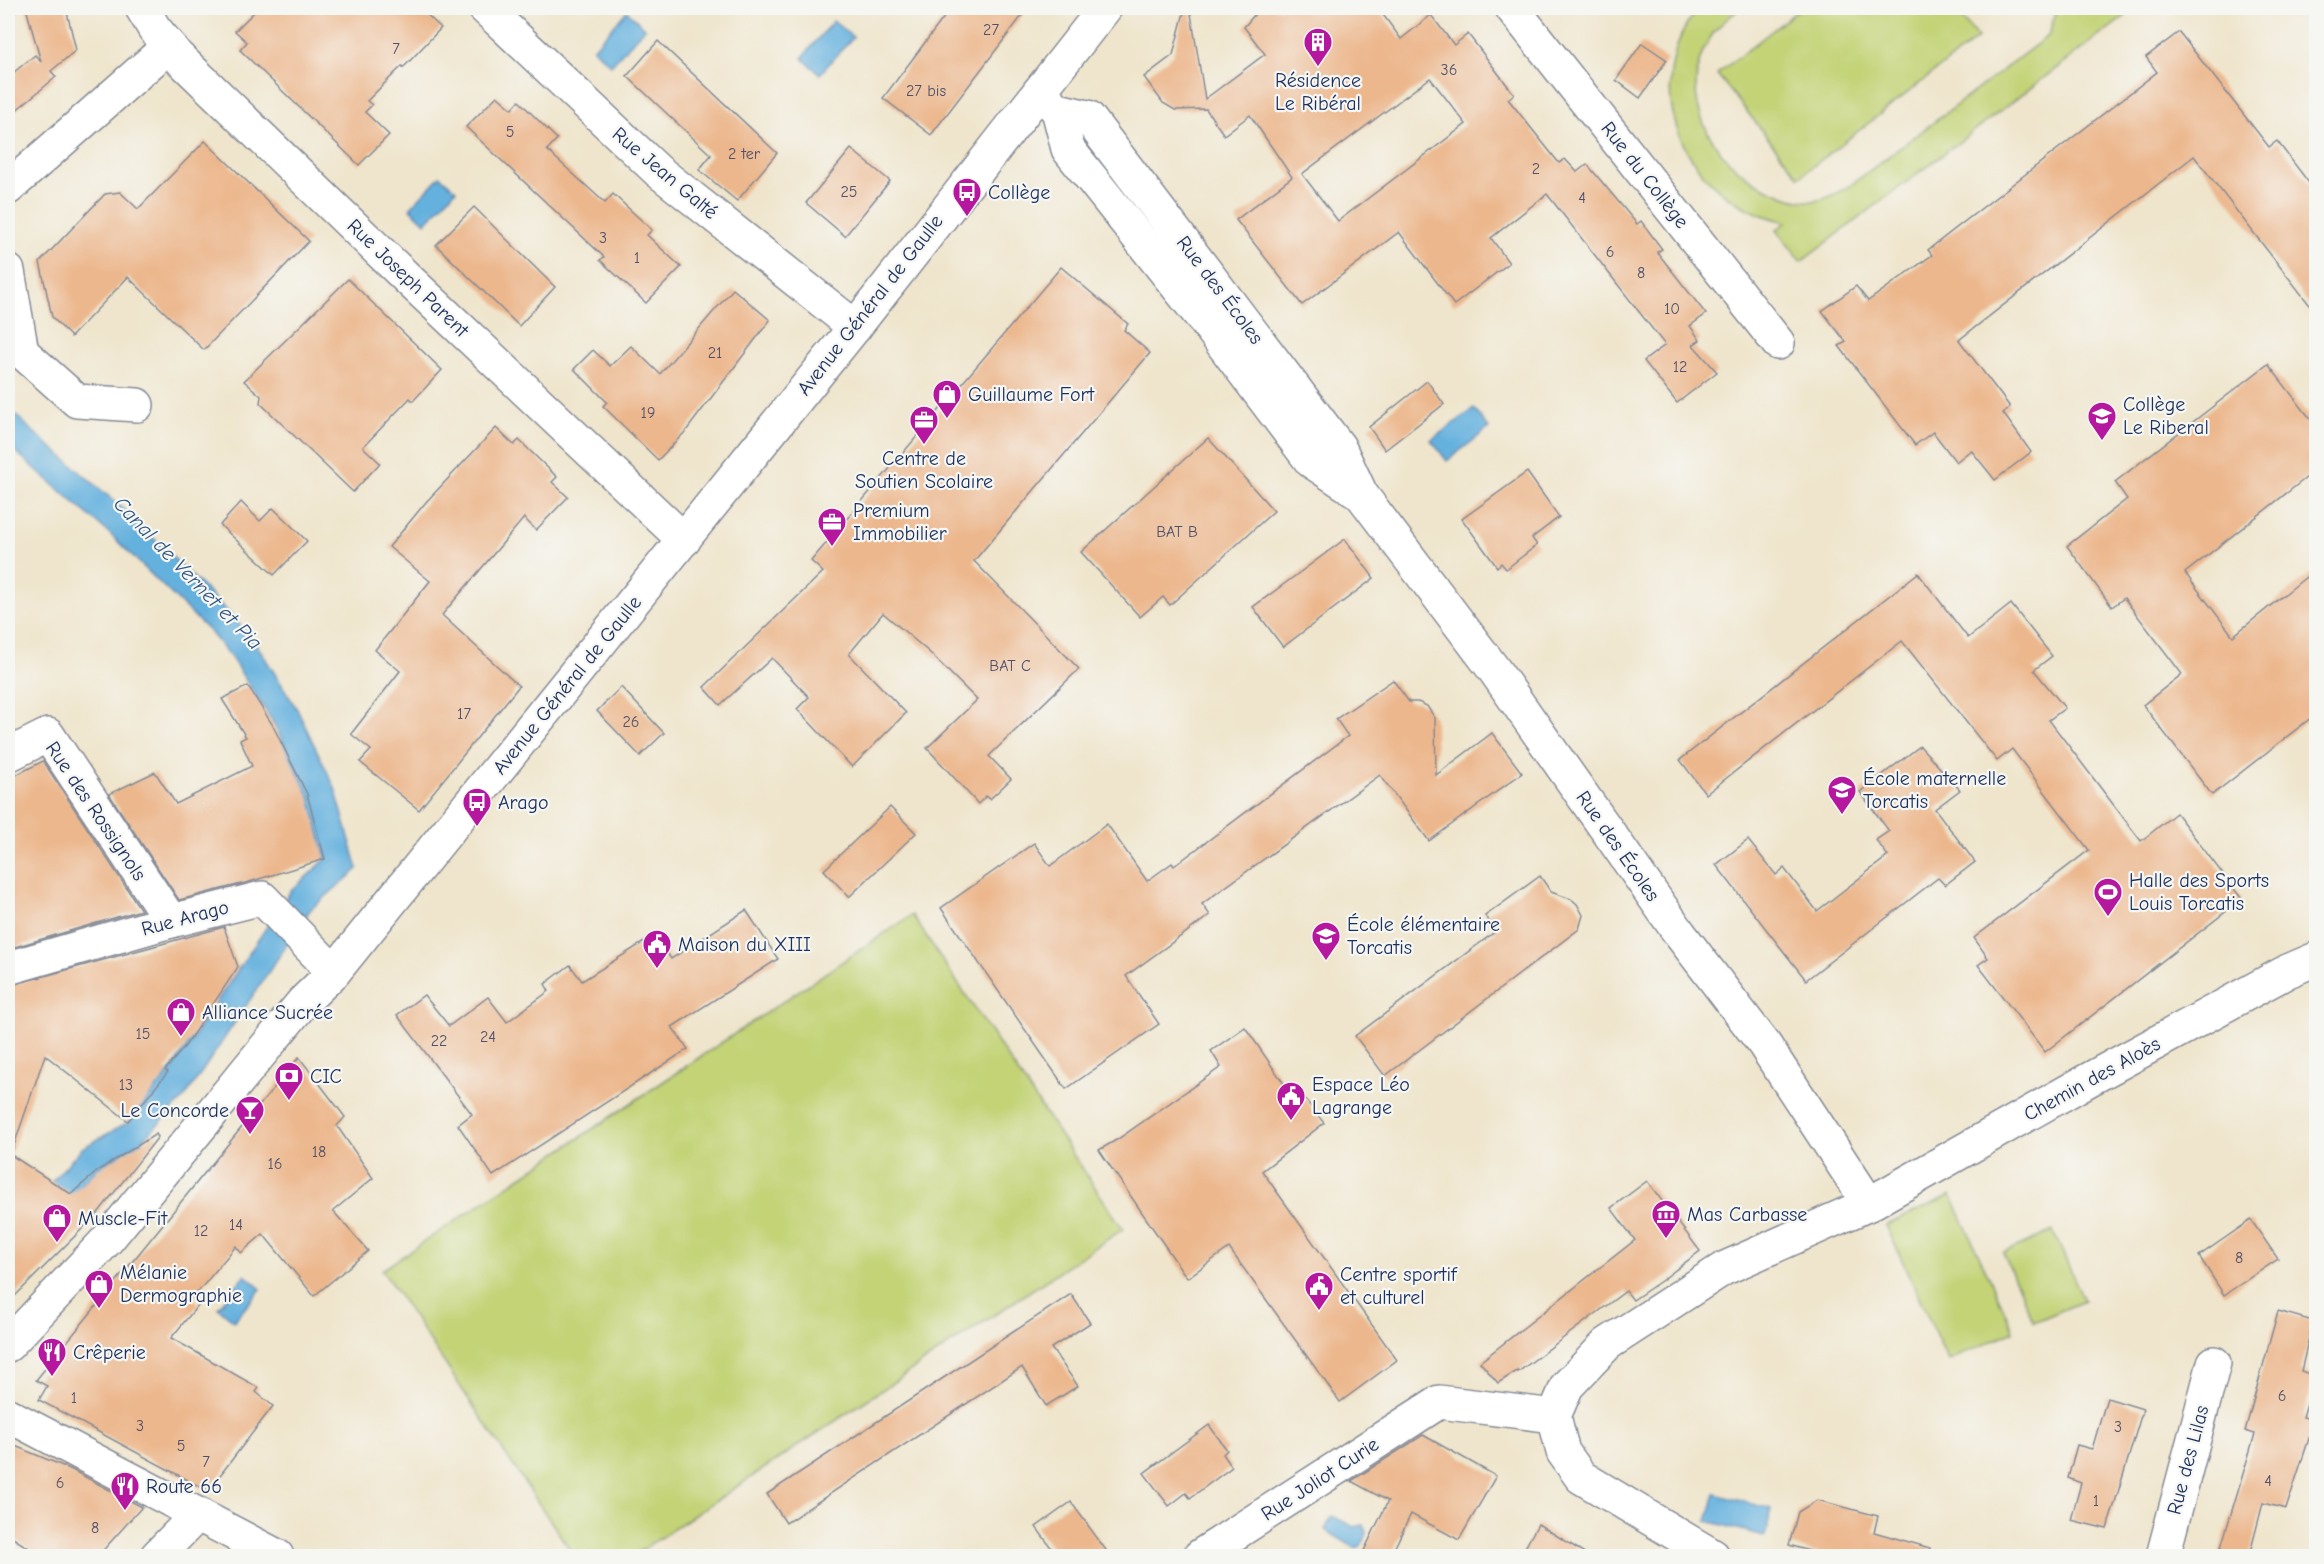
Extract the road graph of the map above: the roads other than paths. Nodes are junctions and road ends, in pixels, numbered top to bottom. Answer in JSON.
{"nodes":[{"id":1,"x":142,"y":8,"type":"edge"},
{"id":2,"x":485,"y":8,"type":"edge"},
{"id":3,"x":1106,"y":8,"type":"edge"},
{"id":4,"x":1512,"y":8,"type":"edge"},
{"id":5,"x":169,"y":46,"type":"junction"},
{"id":6,"x":1049,"y":101,"type":"junction"},
{"id":7,"x":8,"y":188,"type":"edge"},
{"id":8,"x":8,"y":271,"type":"edge"},
{"id":9,"x":855,"y":327,"type":"junction"},
{"id":10,"x":1778,"y":343,"type":"dead end"},
{"id":11,"x":137,"y":405,"type":"dead end"},
{"id":12,"x":684,"y":540,"type":"junction"},
{"id":13,"x":8,"y":755,"type":"edge"},
{"id":14,"x":171,"y":921,"type":"junction"},
{"id":15,"x":2316,"y":959,"type":"edge"},
{"id":16,"x":8,"y":968,"type":"edge"},
{"id":17,"x":334,"y":972,"type":"junction"},
{"id":18,"x":1869,"y":1204,"type":"junction"},
{"id":19,"x":8,"y":1345,"type":"edge"},
{"id":20,"x":2214,"y":1363,"type":"dead end"},
{"id":21,"x":8,"y":1415,"type":"edge"},
{"id":22,"x":1554,"y":1416,"type":"junction"},
{"id":23,"x":198,"y":1514,"type":"junction"},
{"id":24,"x":157,"y":1557,"type":"edge"},
{"id":25,"x":277,"y":1557,"type":"edge"},
{"id":26,"x":1200,"y":1557,"type":"edge"},
{"id":27,"x":1713,"y":1557,"type":"edge"},
{"id":28,"x":2163,"y":1557,"type":"edge"}],
"edges":[{"from":1,"to":5,"type":"street","name":"Rue Joseph Parent"},
{"from":2,"to":9,"type":"street","name":"Rue Jean Galté"},
{"from":3,"to":6,"type":"street","name":"Avenue Général de Gaulle"},
{"from":4,"to":10,"type":"street","name":"Rue du Collège"},
{"from":5,"to":7,"type":"street"},
{"from":5,"to":12,"type":"street","name":"Rue Joseph Parent"},
{"from":6,"to":9,"type":"street","name":"Avenue Général de Gaulle"},
{"from":6,"to":18,"type":"street","name":"Rue des Écoles"},
{"from":8,"to":11,"type":"street"},
{"from":9,"to":12,"type":"street","name":"Avenue Général de Gaulle"},
{"from":12,"to":17,"type":"street","name":"Avenue Général de Gaulle"},
{"from":13,"to":14,"type":"street","name":"Rue des Rossignols"},
{"from":14,"to":16,"type":"street","name":"Rue Arago"},
{"from":14,"to":17,"type":"street","name":"Rue Arago"},
{"from":15,"to":18,"type":"street","name":"Chemin des Aloès"},
{"from":17,"to":19,"type":"street","name":"Avenue Général de Gaulle"},
{"from":18,"to":22,"type":"street","name":"Chemin des Aloès"},
{"from":20,"to":28,"type":"street","name":"Rue des Lilas"},
{"from":21,"to":23,"type":"street"},
{"from":22,"to":26,"type":"street","name":"Rue Joliot Curie"},
{"from":22,"to":27,"type":"street"},
{"from":23,"to":24,"type":"street"},
{"from":23,"to":25,"type":"street"}]}
